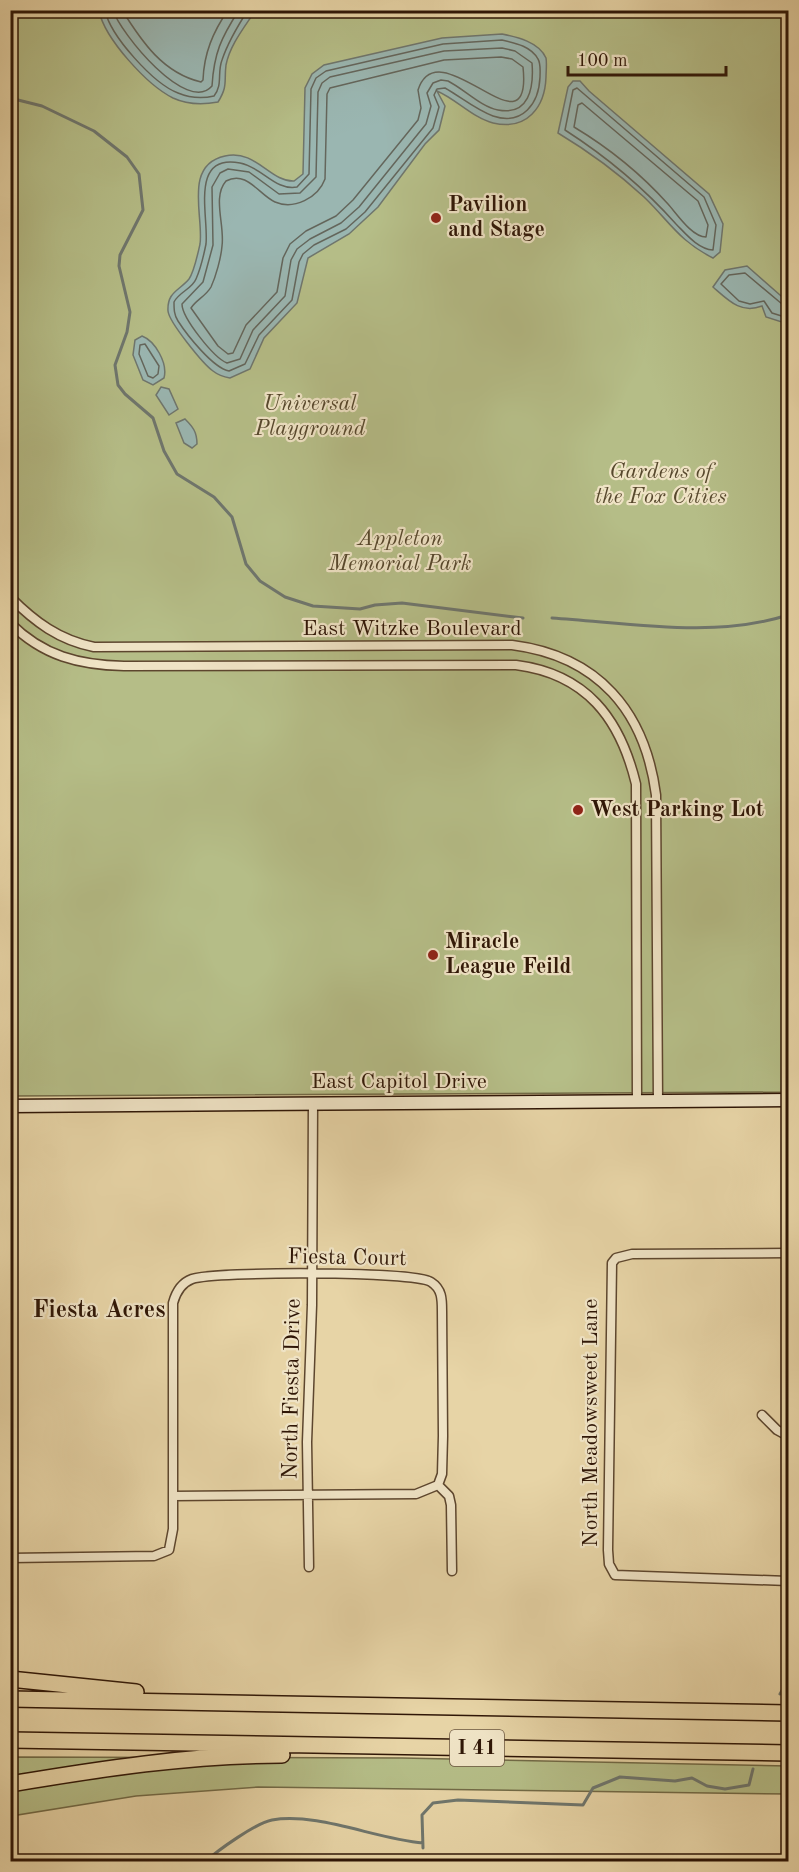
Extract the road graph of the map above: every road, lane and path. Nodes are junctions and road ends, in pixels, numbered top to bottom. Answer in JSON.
{"nodes":[{"id":1,"x":10,"y":597,"type":"edge"},
{"id":2,"x":10,"y":623,"type":"edge"},
{"id":3,"x":789,"y":1100,"type":"edge"},
{"id":4,"x":638,"y":1102,"type":"junction"},
{"id":5,"x":658,"y":1102,"type":"junction"},
{"id":6,"x":313,"y":1103,"type":"junction"},
{"id":7,"x":11,"y":1106,"type":"edge"},
{"id":8,"x":789,"y":1253,"type":"edge"},
{"id":9,"x":311,"y":1274,"type":"junction"},
{"id":10,"x":762,"y":1415,"type":"dead end"},
{"id":11,"x":10,"y":1425,"type":"edge"},
{"id":12,"x":789,"y":1436,"type":"edge"},
{"id":13,"x":438,"y":1485,"type":"junction"},
{"id":14,"x":173,"y":1496,"type":"junction"},
{"id":15,"x":308,"y":1496,"type":"junction"},
{"id":16,"x":10,"y":1558,"type":"edge"},
{"id":17,"x":309,"y":1567,"type":"dead end"},
{"id":18,"x":452,"y":1571,"type":"dead end"},
{"id":19,"x":789,"y":1581,"type":"edge"},
{"id":20,"x":10,"y":1679,"type":"edge"},
{"id":21,"x":10,"y":1699,"type":"edge"},
{"id":22,"x":222,"y":1703,"type":"junction"},
{"id":23,"x":789,"y":1713,"type":"edge"},
{"id":24,"x":10,"y":1740,"type":"edge"},
{"id":25,"x":352,"y":1746,"type":"junction"},
{"id":26,"x":789,"y":1753,"type":"edge"},
{"id":27,"x":10,"y":1784,"type":"edge"}],
"edges":[{"from":1,"to":5,"type":"street","name":"East Witzke Boulevard"},
{"from":2,"to":4,"type":"street","name":"East Witzke Boulevard"},
{"from":3,"to":5,"type":"street","name":"East Capitol Drive"},
{"from":4,"to":5,"type":"street","name":"East Capitol Drive"},
{"from":4,"to":6,"type":"street","name":"East Capitol Drive"},
{"from":6,"to":7,"type":"street","name":"East Capitol Drive"},
{"from":6,"to":9,"type":"street","name":"North Fiesta Drive"},
{"from":7,"to":11,"type":"street"},
{"from":8,"to":19,"type":"street","name":"North Meadowsweet Lane"},
{"from":9,"to":13,"type":"street","name":"Fiesta Court"},
{"from":9,"to":14,"type":"street","name":"Fiesta Court"},
{"from":9,"to":15,"type":"street","name":"North Fiesta Drive"},
{"from":10,"to":12,"type":"street"},
{"from":13,"to":15,"type":"street"},
{"from":13,"to":18,"type":"street"},
{"from":14,"to":15,"type":"street"},
{"from":14,"to":16,"type":"street","name":"Fiesta Court"},
{"from":15,"to":17,"type":"street","name":"North Fiesta Drive"},
{"from":20,"to":22,"type":"highway"},
{"from":21,"to":22,"type":"highway","number":"I 41"},
{"from":22,"to":23,"type":"highway","number":"I 41"},
{"from":24,"to":25,"type":"highway","number":"I 41"},
{"from":25,"to":26,"type":"highway","number":"I 41"},
{"from":25,"to":27,"type":"highway"}]}
